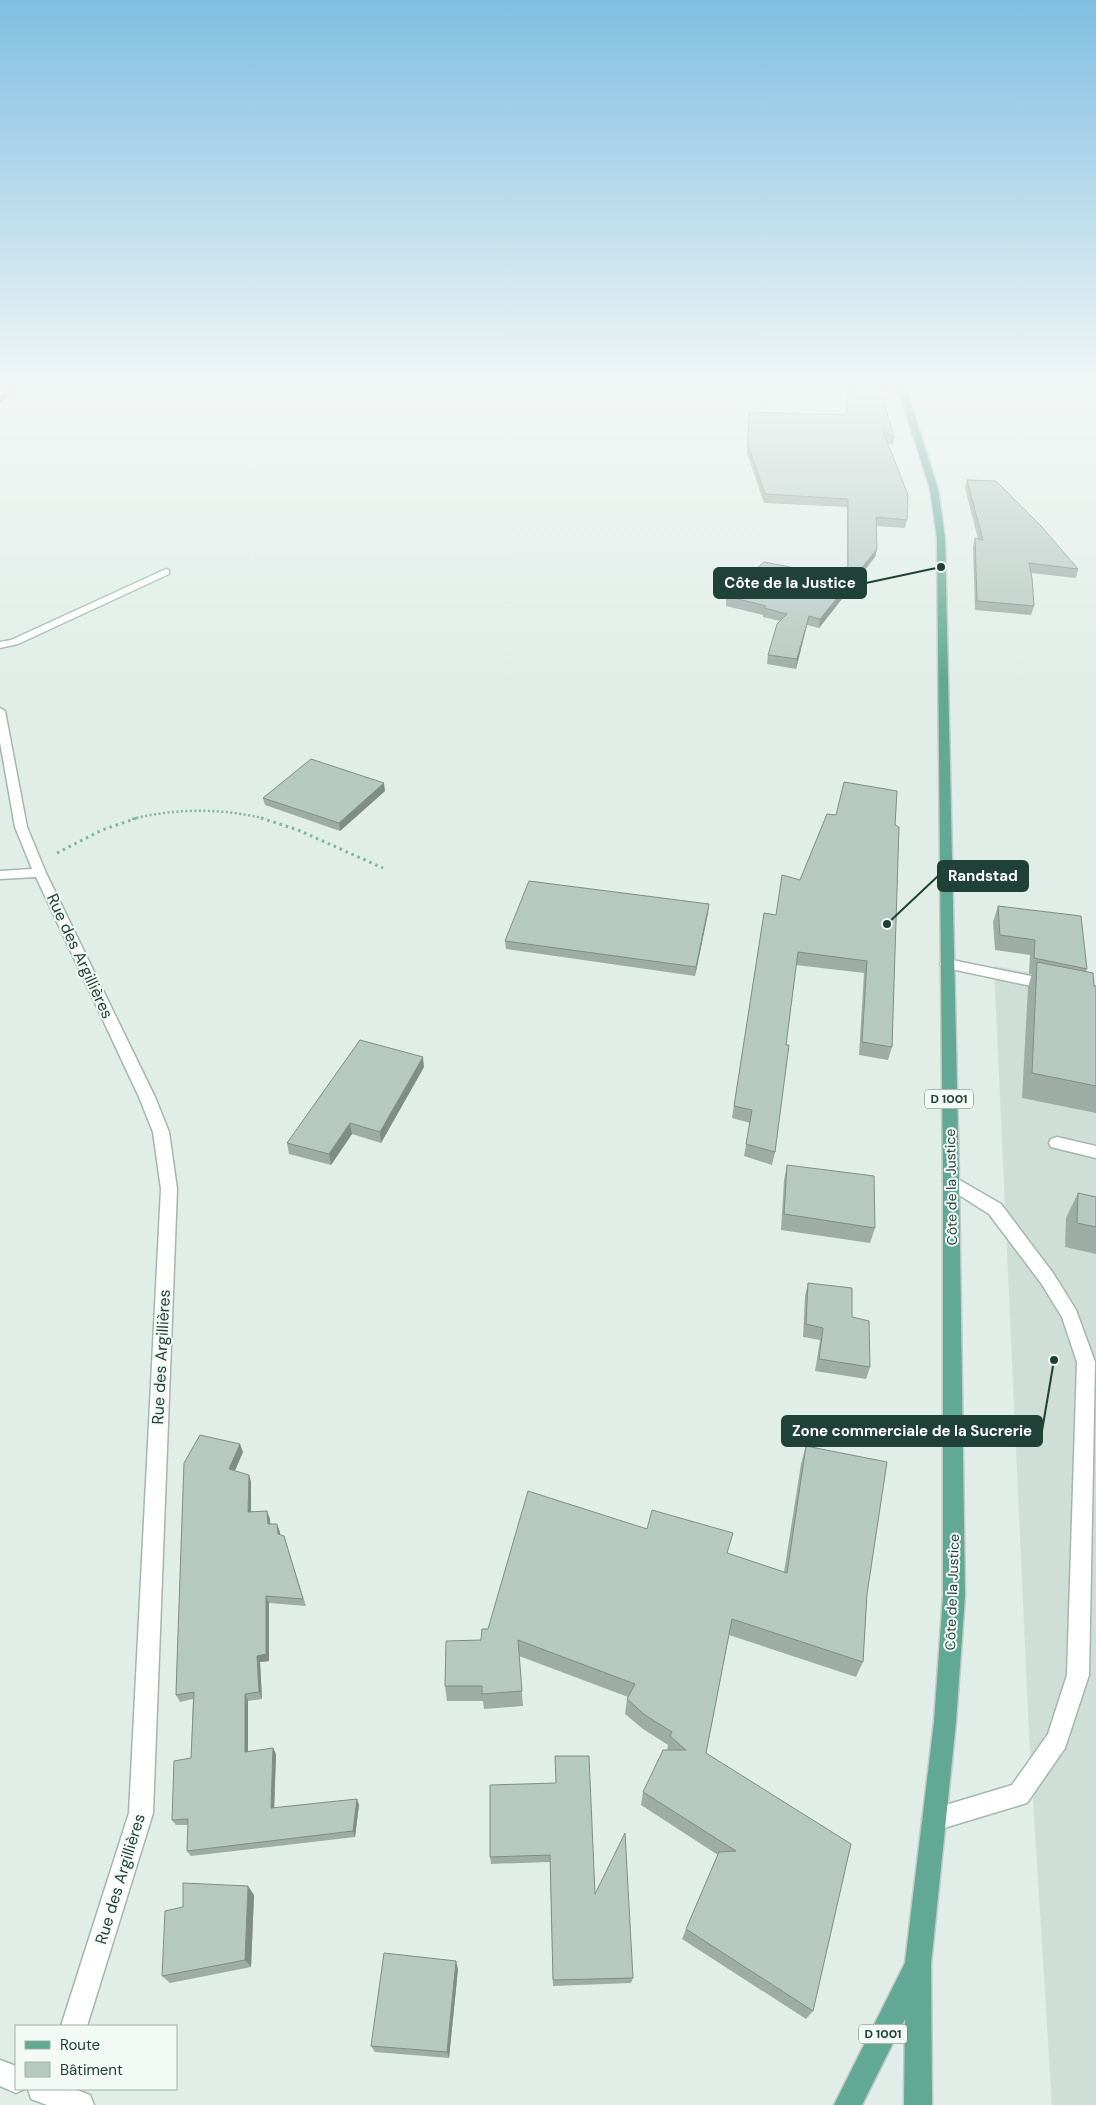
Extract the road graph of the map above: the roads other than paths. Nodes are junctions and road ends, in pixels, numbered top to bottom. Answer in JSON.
{"nodes":[{"id":1,"x":932,"y":483,"type":"edge"},
{"id":2,"x":166,"y":572,"type":"dead end"},
{"id":3,"x":0,"y":645,"type":"edge"},
{"id":4,"x":0,"y":711,"type":"edge"},
{"id":5,"x":38,"y":868,"type":"junction"},
{"id":6,"x":0,"y":875,"type":"edge"},
{"id":7,"x":947,"y":964,"type":"junction"},
{"id":8,"x":1068,"y":988,"type":"edge"},
{"id":9,"x":1057,"y":1143,"type":"dead end"},
{"id":10,"x":1096,"y":1152,"type":"edge"},
{"id":11,"x":951,"y":1181,"type":"junction"},
{"id":12,"x":934,"y":1819,"type":"junction"},
{"id":13,"x":918,"y":1964,"type":"junction"},
{"id":14,"x":74,"y":2025,"type":"edge"},
{"id":15,"x":0,"y":2073,"type":"edge"},
{"id":16,"x":15,"y":2079,"type":"edge"},
{"id":17,"x":47,"y":2090,"type":"edge"},
{"id":18,"x":80,"y":2105,"type":"edge"},
{"id":19,"x":848,"y":2105,"type":"edge"},
{"id":20,"x":918,"y":2105,"type":"edge"}],
"edges":[{"from":1,"to":7,"type":"main road","name":"Côte de la Justice","number":"D 1001"},
{"from":2,"to":3,"type":"street"},
{"from":4,"to":5,"type":"street","name":"Rue des Argillières"},
{"from":5,"to":6,"type":"street"},
{"from":5,"to":14,"type":"street","name":"Rue des Argillières"},
{"from":7,"to":8,"type":"street"},
{"from":7,"to":11,"type":"main road","name":"Côte de la Justice","number":"D 1001"},
{"from":9,"to":10,"type":"street"},
{"from":11,"to":12,"type":"main road","name":"Côte de la Justice","number":"D 1001"},
{"from":11,"to":12,"type":"street"},
{"from":12,"to":13,"type":"main road","name":"Côte de la Justice","number":"D 1001"},
{"from":13,"to":19,"type":"main road","name":"Côte de la Justice","number":"D 1001"},
{"from":13,"to":20,"type":"main road","name":"Côte de la Justice"},
{"from":15,"to":16,"type":"street"},
{"from":17,"to":18,"type":"street"}]}
